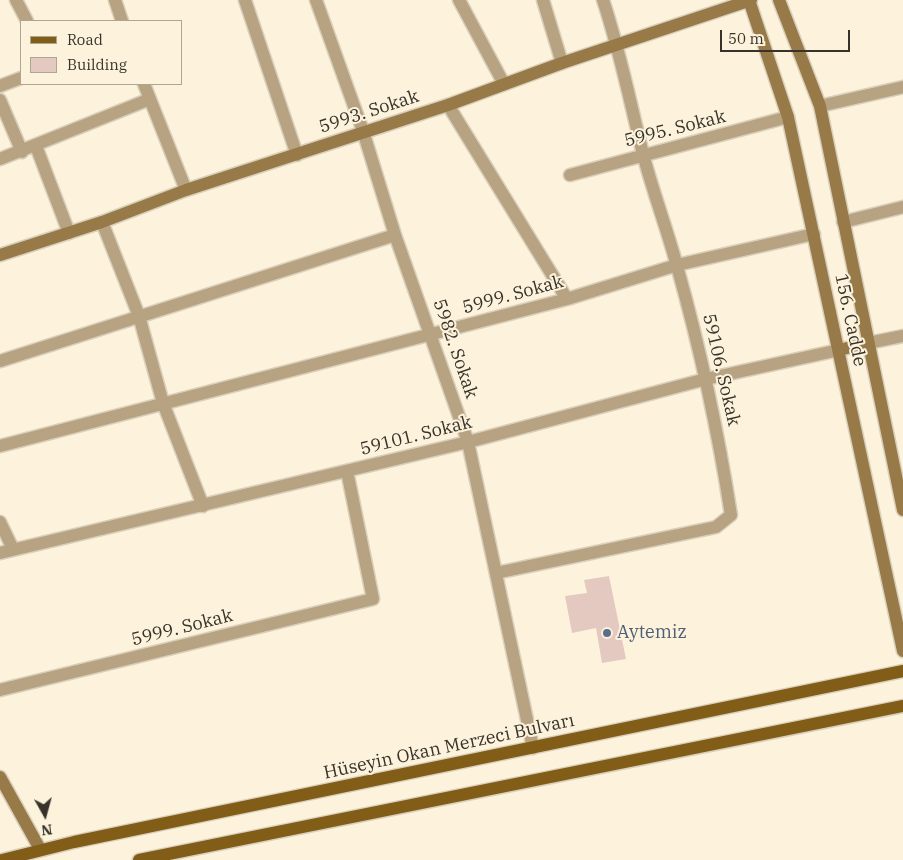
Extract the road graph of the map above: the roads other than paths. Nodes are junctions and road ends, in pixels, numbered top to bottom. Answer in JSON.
{"nodes":[{"id":1,"x":16,"y":0,"type":"edge"},
{"id":2,"x":115,"y":0,"type":"edge"},
{"id":3,"x":245,"y":0,"type":"edge"},
{"id":4,"x":316,"y":0,"type":"edge"},
{"id":5,"x":459,"y":0,"type":"edge"},
{"id":6,"x":543,"y":0,"type":"edge"},
{"id":7,"x":603,"y":0,"type":"edge"},
{"id":8,"x":750,"y":0,"type":"edge"},
{"id":9,"x":780,"y":0,"type":"edge"},
{"id":10,"x":26,"y":20,"type":"edge"},
{"id":11,"x":122,"y":20,"type":"edge"},
{"id":12,"x":618,"y":45,"type":"junction"},
{"id":13,"x":562,"y":63,"type":"junction"},
{"id":14,"x":20,"y":78,"type":"edge"},
{"id":15,"x":504,"y":84,"type":"junction"},
{"id":16,"x":144,"y":85,"type":"edge"},
{"id":17,"x":0,"y":86,"type":"edge"},
{"id":18,"x":903,"y":87,"type":"edge"},
{"id":19,"x":150,"y":99,"type":"junction"},
{"id":20,"x":0,"y":100,"type":"edge"},
{"id":21,"x":448,"y":105,"type":"junction"},
{"id":22,"x":820,"y":106,"type":"junction"},
{"id":23,"x":788,"y":117,"type":"junction"},
{"id":24,"x":363,"y":131,"type":"junction"},
{"id":25,"x":36,"y":146,"type":"junction"},
{"id":26,"x":22,"y":152,"type":"junction"},
{"id":27,"x":297,"y":155,"type":"junction"},
{"id":28,"x":643,"y":155,"type":"junction"},
{"id":29,"x":0,"y":159,"type":"edge"},
{"id":30,"x":570,"y":175,"type":"dead end"},
{"id":31,"x":186,"y":190,"type":"junction"},
{"id":32,"x":903,"y":207,"type":"edge"},
{"id":33,"x":102,"y":222,"type":"junction"},
{"id":34,"x":843,"y":222,"type":"junction"},
{"id":35,"x":69,"y":233,"type":"junction"},
{"id":36,"x":814,"y":234,"type":"junction"},
{"id":37,"x":395,"y":235,"type":"junction"},
{"id":38,"x":0,"y":255,"type":"edge"},
{"id":39,"x":677,"y":265,"type":"junction"},
{"id":40,"x":567,"y":299,"type":"junction"},
{"id":41,"x":139,"y":316,"type":"junction"},
{"id":42,"x":432,"y":335,"type":"junction"},
{"id":43,"x":903,"y":336,"type":"edge"},
{"id":44,"x":868,"y":343,"type":"junction"},
{"id":45,"x":839,"y":350,"type":"junction"},
{"id":46,"x":0,"y":360,"type":"edge"},
{"id":47,"x":706,"y":379,"type":"junction"},
{"id":48,"x":163,"y":403,"type":"junction"},
{"id":49,"x":468,"y":442,"type":"junction"},
{"id":50,"x":0,"y":446,"type":"edge"},
{"id":51,"x":346,"y":471,"type":"junction"},
{"id":52,"x":203,"y":506,"type":"junction"},
{"id":53,"x":903,"y":510,"type":"edge"},
{"id":54,"x":0,"y":522,"type":"edge"},
{"id":55,"x":6,"y":551,"type":"edge"},
{"id":56,"x":496,"y":573,"type":"junction"},
{"id":57,"x":903,"y":651,"type":"edge"},
{"id":58,"x":903,"y":671,"type":"edge"},
{"id":59,"x":0,"y":690,"type":"edge"},
{"id":60,"x":903,"y":706,"type":"edge"},
{"id":61,"x":534,"y":748,"type":"junction"},
{"id":62,"x":0,"y":778,"type":"edge"},
{"id":63,"x":40,"y":850,"type":"junction"},
{"id":64,"x":2,"y":860,"type":"edge"},
{"id":65,"x":139,"y":860,"type":"edge"}],
"edges":[{"from":1,"to":10,"type":"street"},
{"from":2,"to":11,"type":"street"},
{"from":3,"to":27,"type":"street"},
{"from":4,"to":24,"type":"street","name":"5982. Sokak"},
{"from":5,"to":15,"type":"street"},
{"from":6,"to":13,"type":"street"},
{"from":7,"to":12,"type":"street","name":"59106. Sokak"},
{"from":8,"to":12,"type":"street","name":"5993. Sokak"},
{"from":8,"to":23,"type":"street","name":"156. Cadde"},
{"from":9,"to":22,"type":"street","name":"156. Cadde"},
{"from":12,"to":13,"type":"street","name":"5993. Sokak"},
{"from":12,"to":28,"type":"street","name":"59106. Sokak"},
{"from":13,"to":15,"type":"street","name":"5993. Sokak"},
{"from":14,"to":17,"type":"street"},
{"from":15,"to":21,"type":"street","name":"5993. Sokak"},
{"from":16,"to":19,"type":"street"},
{"from":18,"to":22,"type":"street"},
{"from":19,"to":25,"type":"street"},
{"from":19,"to":31,"type":"street"},
{"from":20,"to":26,"type":"street"},
{"from":21,"to":24,"type":"street","name":"5993. Sokak"},
{"from":21,"to":40,"type":"street"},
{"from":22,"to":34,"type":"street","name":"156. Cadde"},
{"from":23,"to":28,"type":"street","name":"5995. Sokak"},
{"from":23,"to":36,"type":"street","name":"156. Cadde"},
{"from":24,"to":27,"type":"street","name":"5993. Sokak"},
{"from":24,"to":37,"type":"street","name":"5982. Sokak"},
{"from":25,"to":26,"type":"street"},
{"from":25,"to":35,"type":"street"},
{"from":26,"to":29,"type":"street"},
{"from":27,"to":31,"type":"street","name":"5993. Sokak"},
{"from":28,"to":30,"type":"street","name":"5995. Sokak"},
{"from":28,"to":39,"type":"street","name":"59106. Sokak"},
{"from":31,"to":33,"type":"street","name":"5993. Sokak"},
{"from":32,"to":34,"type":"street"},
{"from":33,"to":35,"type":"street","name":"5993. Sokak"},
{"from":33,"to":41,"type":"street"},
{"from":34,"to":44,"type":"street","name":"156. Cadde"},
{"from":35,"to":38,"type":"street","name":"5993. Sokak"},
{"from":36,"to":39,"type":"street","name":"5999. Sokak"},
{"from":36,"to":45,"type":"street","name":"156. Cadde"},
{"from":37,"to":41,"type":"street"},
{"from":37,"to":42,"type":"street","name":"5982. Sokak"},
{"from":39,"to":40,"type":"street","name":"5999. Sokak"},
{"from":39,"to":47,"type":"street","name":"59106. Sokak"},
{"from":40,"to":42,"type":"street","name":"5999. Sokak"},
{"from":41,"to":46,"type":"street"},
{"from":41,"to":48,"type":"street"},
{"from":42,"to":48,"type":"street","name":"5999. Sokak"},
{"from":42,"to":49,"type":"street","name":"5982. Sokak"},
{"from":43,"to":44,"type":"street"},
{"from":44,"to":45,"type":"street"},
{"from":44,"to":53,"type":"street","name":"156. Cadde"},
{"from":45,"to":47,"type":"street","name":"59101. Sokak"},
{"from":45,"to":57,"type":"street","name":"156. Cadde"},
{"from":47,"to":49,"type":"street","name":"59101. Sokak"},
{"from":47,"to":56,"type":"street","name":"59106. Sokak"},
{"from":48,"to":50,"type":"street","name":"5999. Sokak"},
{"from":48,"to":52,"type":"street"},
{"from":49,"to":51,"type":"street","name":"59101. Sokak"},
{"from":49,"to":56,"type":"street","name":"5982. Sokak"},
{"from":51,"to":52,"type":"street","name":"59101. Sokak"},
{"from":51,"to":59,"type":"street","name":"5999. Sokak"},
{"from":52,"to":55,"type":"street","name":"59101. Sokak"},
{"from":54,"to":55,"type":"street"},
{"from":56,"to":61,"type":"street","name":"5982. Sokak"},
{"from":58,"to":61,"type":"main road","name":"Hüseyin Okan Merzeci Bulvarı"},
{"from":60,"to":65,"type":"main road"},
{"from":61,"to":63,"type":"main road","name":"Hüseyin Okan Merzeci Bulvarı"},
{"from":62,"to":63,"type":"street"},
{"from":63,"to":64,"type":"main road","name":"Hüseyin Okan Merzeci Bulvarı"}]}
